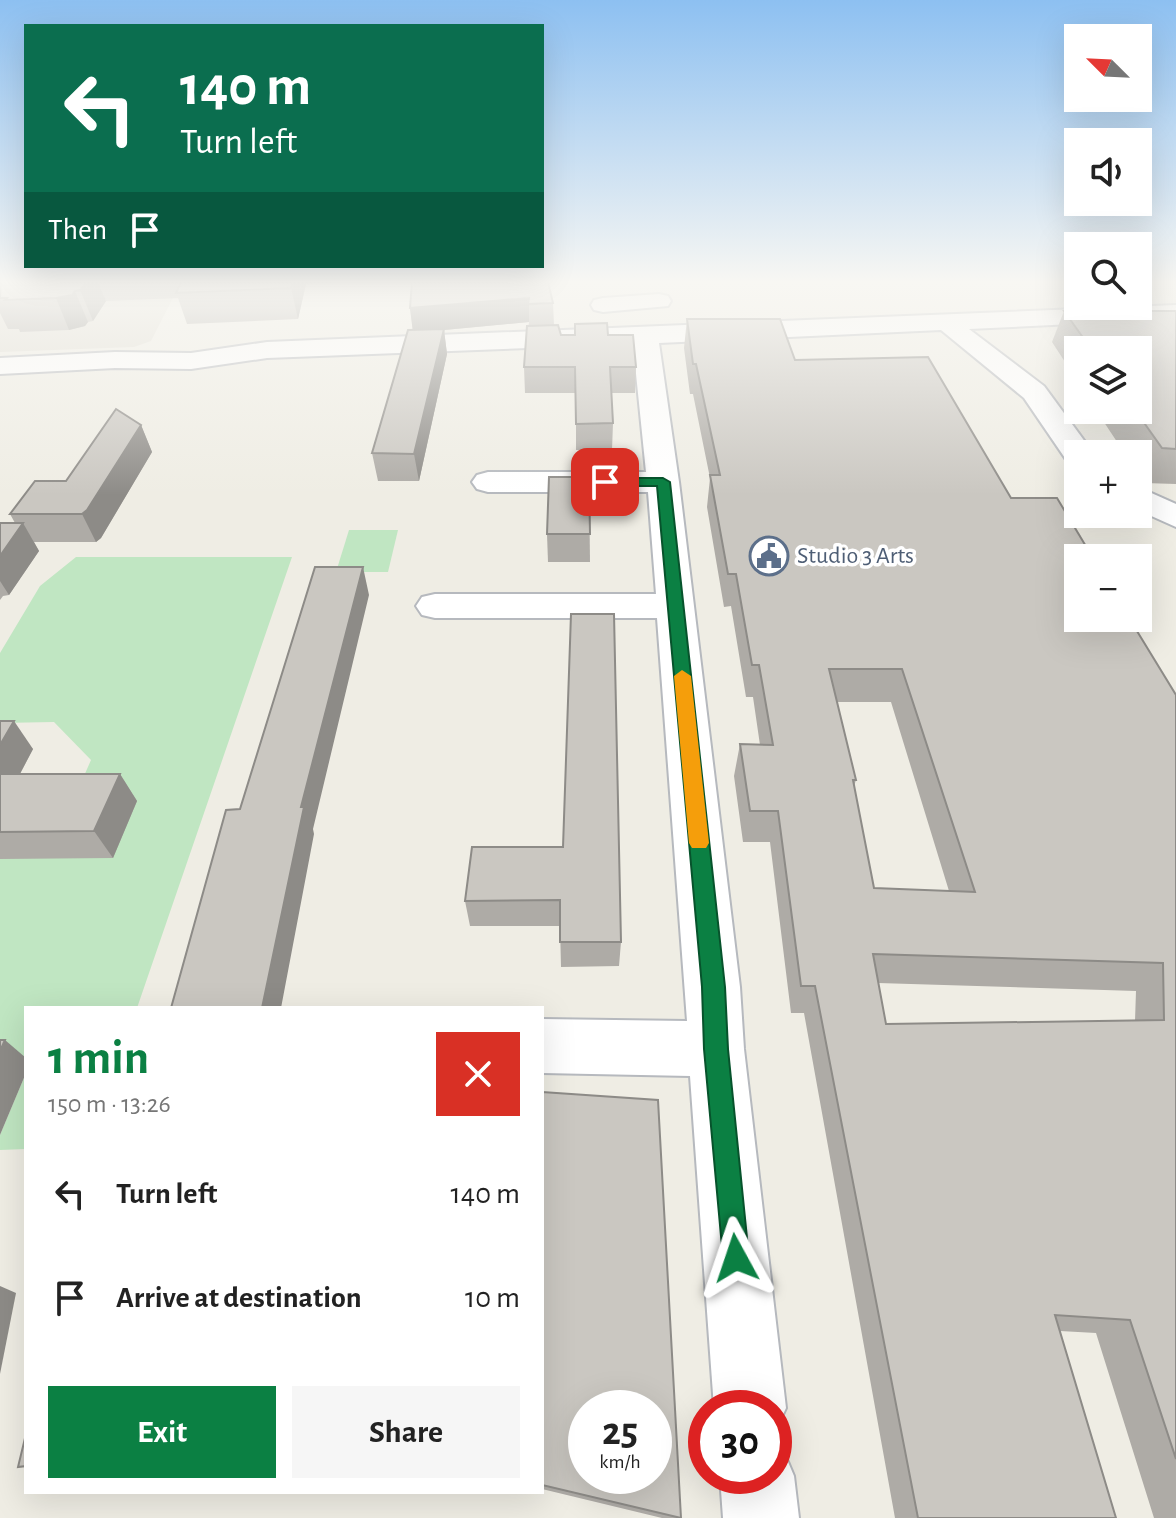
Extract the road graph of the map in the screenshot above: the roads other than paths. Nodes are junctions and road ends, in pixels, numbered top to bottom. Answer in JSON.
{"nodes":[{"id":1,"x":247,"y":353,"type":"edge"},
{"id":2,"x":660,"y":353,"type":"edge"},
{"id":3,"x":981,"y":353,"type":"edge"},
{"id":4,"x":12,"y":373,"type":"edge"},
{"id":5,"x":1067,"y":440,"type":"edge"},
{"id":6,"x":488,"y":482,"type":"dead end"},
{"id":7,"x":663,"y":482,"type":"junction"},
{"id":8,"x":1152,"y":504,"type":"edge"},
{"id":9,"x":1176,"y":517,"type":"edge"},
{"id":10,"x":435,"y":606,"type":"dead end"},
{"id":11,"x":675,"y":606,"type":"junction"},
{"id":12,"x":544,"y":1046,"type":"edge"},
{"id":13,"x":716,"y":1049,"type":"junction"},
{"id":14,"x":748,"y":1390,"type":"edge"},
{"id":15,"x":759,"y":1494,"type":"edge"},
{"id":16,"x":761,"y":1518,"type":"edge"}],
"edges":[{"from":1,"to":4,"type":"street"},
{"from":2,"to":7,"type":"street"},
{"from":3,"to":5,"type":"street"},
{"from":6,"to":7,"type":"street"},
{"from":7,"to":11,"type":"street"},
{"from":8,"to":9,"type":"street"},
{"from":10,"to":11,"type":"street"},
{"from":11,"to":13,"type":"street"},
{"from":12,"to":13,"type":"street"},
{"from":13,"to":14,"type":"street"},
{"from":15,"to":16,"type":"street"}]}
